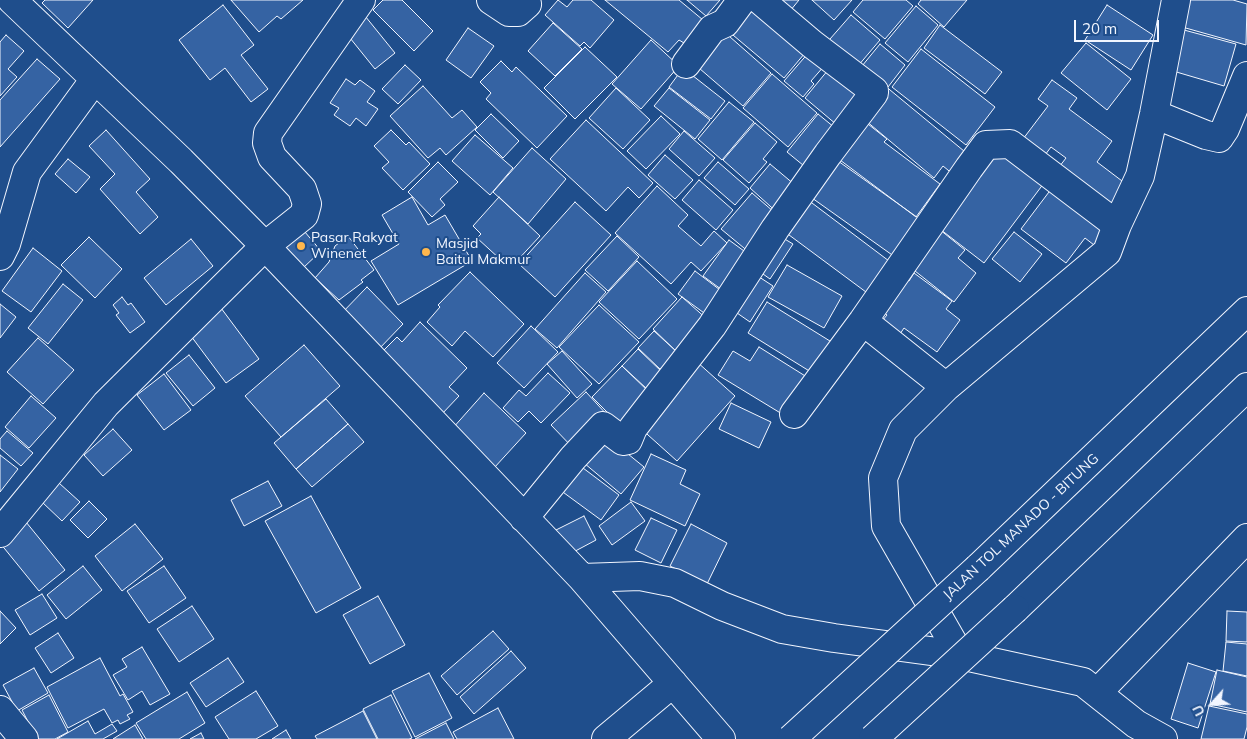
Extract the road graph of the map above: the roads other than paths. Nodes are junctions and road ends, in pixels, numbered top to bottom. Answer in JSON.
{"nodes":[{"id":1,"x":12,"y":0,"type":"edge"},
{"id":2,"x":360,"y":0,"type":"edge"},
{"id":3,"x":491,"y":0,"type":"edge"},
{"id":4,"x":526,"y":0,"type":"edge"},
{"id":5,"x":742,"y":0,"type":"edge"},
{"id":6,"x":760,"y":0,"type":"edge"},
{"id":7,"x":1176,"y":0,"type":"edge"},
{"id":8,"x":686,"y":64,"type":"dead end"},
{"id":9,"x":1247,"y":76,"type":"edge"},
{"id":10,"x":95,"y":79,"type":"junction"},
{"id":11,"x":1154,"y":114,"type":"junction"},
{"id":12,"x":1117,"y":225,"type":"junction"},
{"id":13,"x":265,"y":246,"type":"junction"},
{"id":14,"x":0,"y":256,"type":"edge"},
{"id":15,"x":1247,"y":311,"type":"edge"},
{"id":16,"x":863,"y":321,"type":"junction"},
{"id":17,"x":946,"y":387,"type":"junction"},
{"id":18,"x":1247,"y":387,"type":"edge"},
{"id":19,"x":794,"y":414,"type":"dead end"},
{"id":20,"x":524,"y":518,"type":"junction"},
{"id":21,"x":0,"y":533,"type":"edge"},
{"id":22,"x":1247,"y":538,"type":"edge"},
{"id":23,"x":582,"y":578,"type":"junction"},
{"id":24,"x":960,"y":655,"type":"junction"},
{"id":25,"x":673,"y":683,"type":"junction"},
{"id":26,"x":1097,"y":693,"type":"junction"},
{"id":27,"x":0,"y":710,"type":"edge"},
{"id":28,"x":24,"y":739,"type":"edge"},
{"id":29,"x":606,"y":739,"type":"edge"},
{"id":30,"x":721,"y":739,"type":"edge"},
{"id":31,"x":791,"y":739,"type":"edge"},
{"id":32,"x":872,"y":739,"type":"edge"},
{"id":33,"x":1163,"y":739,"type":"edge"}],
"edges":[{"from":1,"to":10,"type":"main road"},
{"from":2,"to":13,"type":"main road"},
{"from":3,"to":4,"type":"main road"},
{"from":5,"to":8,"type":"main road"},
{"from":6,"to":20,"type":"main road"},
{"from":7,"to":11,"type":"main road"},
{"from":9,"to":11,"type":"main road"},
{"from":10,"to":13,"type":"main road"},
{"from":10,"to":14,"type":"main road"},
{"from":11,"to":12,"type":"main road"},
{"from":12,"to":16,"type":"main road"},
{"from":12,"to":17,"type":"main road"},
{"from":13,"to":20,"type":"main road"},
{"from":13,"to":21,"type":"main road"},
{"from":15,"to":31,"type":"main road","name":"JALAN TOL MANADO - BITUNG","bridge":true},
{"from":16,"to":17,"type":"main road"},
{"from":16,"to":19,"type":"main road"},
{"from":17,"to":24,"type":"main road"},
{"from":18,"to":32,"type":"main road","bridge":true},
{"from":20,"to":23,"type":"main road"},
{"from":22,"to":26,"type":"main road"},
{"from":23,"to":24,"type":"main road"},
{"from":23,"to":25,"type":"main road"},
{"from":24,"to":26,"type":"main road"},
{"from":25,"to":29,"type":"main road"},
{"from":25,"to":30,"type":"main road"},
{"from":26,"to":33,"type":"main road"},
{"from":27,"to":28,"type":"main road"}]}
